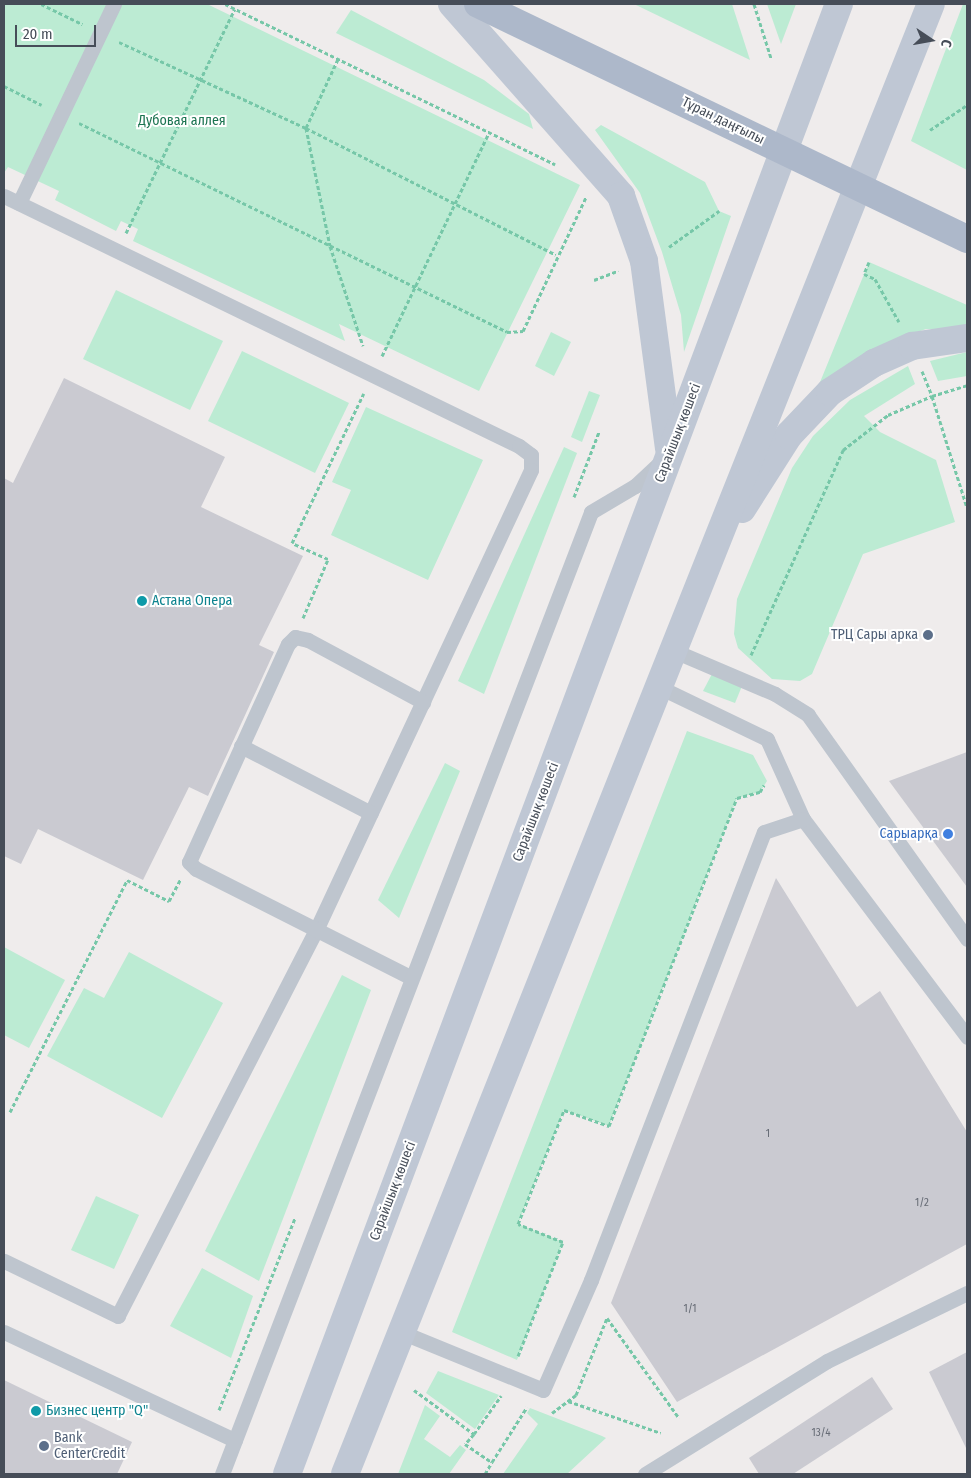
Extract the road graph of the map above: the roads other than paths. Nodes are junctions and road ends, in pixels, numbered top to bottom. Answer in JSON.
{"nodes":[{"id":1,"x":114,"y":4,"type":"edge"},
{"id":2,"x":452,"y":4,"type":"edge"},
{"id":3,"x":478,"y":4,"type":"edge"},
{"id":4,"x":839,"y":4,"type":"edge"},
{"id":5,"x":931,"y":4,"type":"edge"},
{"id":6,"x":783,"y":150,"type":"junction"},
{"id":7,"x":858,"y":186,"type":"junction"},
{"id":8,"x":4,"y":196,"type":"edge"},
{"id":9,"x":19,"y":203,"type":"junction"},
{"id":10,"x":967,"y":239,"type":"edge"},
{"id":11,"x":967,"y":338,"type":"edge"},
{"id":12,"x":670,"y":453,"type":"junction"},
{"id":13,"x":710,"y":559,"type":"junction"},
{"id":14,"x":672,"y":650,"type":"junction"},
{"id":15,"x":657,"y":686,"type":"junction"},
{"id":16,"x":423,"y":702,"type":"junction"},
{"id":17,"x":240,"y":746,"type":"junction"},
{"id":18,"x":371,"y":813,"type":"junction"},
{"id":19,"x":803,"y":819,"type":"junction"},
{"id":20,"x":317,"y":928,"type":"junction"},
{"id":21,"x":967,"y":939,"type":"edge"},
{"id":22,"x":410,"y":977,"type":"junction"},
{"id":23,"x":967,"y":1037,"type":"edge"},
{"id":24,"x":4,"y":1261,"type":"edge"},
{"id":25,"x":967,"y":1293,"type":"edge"},
{"id":26,"x":4,"y":1332,"type":"edge"},
{"id":27,"x":401,"y":1332,"type":"junction"},
{"id":28,"x":235,"y":1440,"type":"junction"},
{"id":29,"x":222,"y":1474,"type":"edge"},
{"id":30,"x":287,"y":1474,"type":"edge"},
{"id":31,"x":345,"y":1474,"type":"edge"},
{"id":32,"x":645,"y":1474,"type":"edge"}],
"edges":[{"from":1,"to":9,"type":"lane"},
{"from":2,"to":12,"type":"main road"},
{"from":3,"to":6,"type":"main road","name":"Тұран даңғылы"},
{"from":4,"to":6,"type":"main road","name":"Сарайшық көшесі"},
{"from":5,"to":7,"type":"main road"},
{"from":6,"to":7,"type":"main road","name":"Тұран даңғылы"},
{"from":6,"to":12,"type":"main road","name":"Сарайшық көшесі"},
{"from":7,"to":10,"type":"main road","name":"Тұран даңғылы"},
{"from":7,"to":13,"type":"main road"},
{"from":8,"to":9,"type":"lane"},
{"from":9,"to":16,"type":"lane"},
{"from":11,"to":13,"type":"main road"},
{"from":12,"to":22,"type":"lane"},
{"from":12,"to":30,"type":"main road","name":"Сарайшық көшесі"},
{"from":13,"to":14,"type":"main road"},
{"from":14,"to":15,"type":"main road"},
{"from":14,"to":21,"type":"lane"},
{"from":15,"to":19,"type":"lane"},
{"from":15,"to":27,"type":"main road"},
{"from":16,"to":17,"type":"lane"},
{"from":16,"to":18,"type":"lane"},
{"from":17,"to":18,"type":"lane"},
{"from":17,"to":20,"type":"lane"},
{"from":18,"to":20,"type":"lane"},
{"from":19,"to":23,"type":"lane"},
{"from":19,"to":27,"type":"lane"},
{"from":20,"to":22,"type":"lane"},
{"from":20,"to":24,"type":"lane"},
{"from":22,"to":28,"type":"lane"},
{"from":25,"to":32,"type":"lane"},
{"from":26,"to":28,"type":"lane"},
{"from":27,"to":31,"type":"main road"},
{"from":28,"to":29,"type":"lane"}]}
